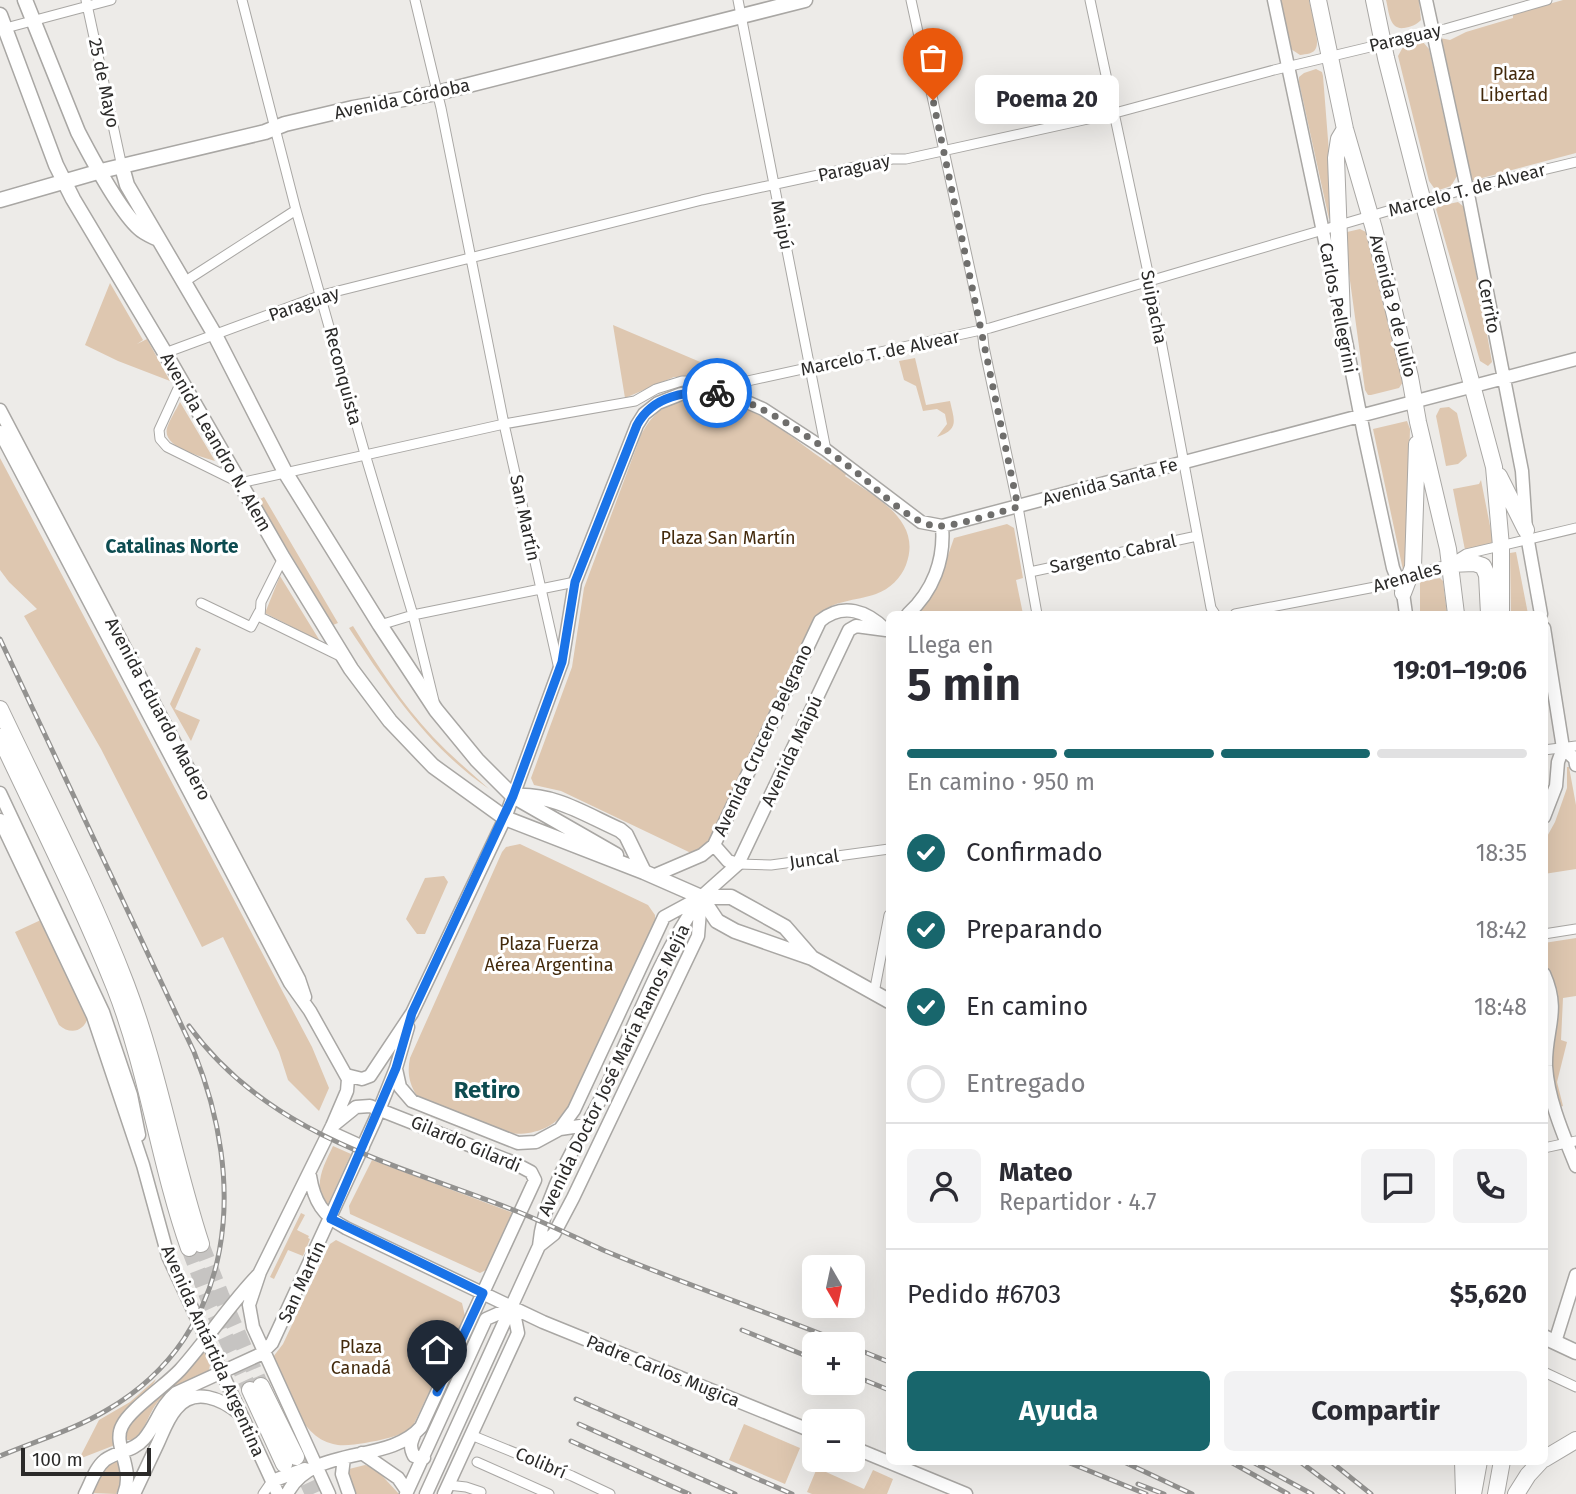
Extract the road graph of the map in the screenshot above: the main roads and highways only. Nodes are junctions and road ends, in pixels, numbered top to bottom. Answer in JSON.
{"nodes":[{"id":1,"x":25,"y":0,"type":"edge"},
{"id":2,"x":804,"y":0,"type":"edge"},
{"id":3,"x":1274,"y":0,"type":"edge"},
{"id":4,"x":1318,"y":0,"type":"edge"},
{"id":5,"x":1374,"y":0,"type":"edge"},
{"id":6,"x":1426,"y":0,"type":"edge"},
{"id":7,"x":2,"y":24,"type":"edge"},
{"id":8,"x":1345,"y":129,"type":"junction"},
{"id":9,"x":122,"y":167,"type":"junction"},
{"id":10,"x":101,"y":172,"type":"junction"},
{"id":11,"x":64,"y":182,"type":"junction"},
{"id":12,"x":0,"y":200,"type":"edge"},
{"id":13,"x":160,"y":239,"type":"junction"},
{"id":14,"x":1342,"y":317,"type":"junction"},
{"id":15,"x":1576,"y":359,"type":"edge"},
{"id":16,"x":1503,"y":378,"type":"junction"},
{"id":17,"x":1471,"y":386,"type":"junction"},
{"id":18,"x":1415,"y":401,"type":"junction"},
{"id":19,"x":0,"y":410,"type":"edge"},
{"id":20,"x":1360,"y":415,"type":"junction"},
{"id":21,"x":1418,"y":422,"type":"junction"},
{"id":22,"x":0,"y":432,"type":"edge"},
{"id":23,"x":1494,"y":467,"type":"junction"},
{"id":24,"x":942,"y":526,"type":"junction"},
{"id":25,"x":1527,"y":536,"type":"junction"},
{"id":26,"x":1450,"y":564,"type":"junction"},
{"id":27,"x":1403,"y":583,"type":"junction"},
{"id":28,"x":911,"y":611,"type":"edge"},
{"id":29,"x":1406,"y":611,"type":"edge"},
{"id":30,"x":1456,"y":611,"type":"edge"},
{"id":31,"x":1489,"y":611,"type":"edge"},
{"id":32,"x":1501,"y":611,"type":"edge"},
{"id":33,"x":1540,"y":611,"type":"edge"},
{"id":34,"x":828,"y":615,"type":"junction"},
{"id":35,"x":886,"y":628,"type":"edge"},
{"id":36,"x":886,"y":630,"type":"edge"},
{"id":37,"x":849,"y":631,"type":"junction"},
{"id":38,"x":1548,"y":646,"type":"edge"},
{"id":39,"x":0,"y":709,"type":"edge"},
{"id":40,"x":0,"y":737,"type":"edge"},
{"id":41,"x":1570,"y":747,"type":"edge"},
{"id":42,"x":1576,"y":765,"type":"edge"},
{"id":43,"x":0,"y":793,"type":"edge"},
{"id":44,"x":513,"y":796,"type":"junction"},
{"id":45,"x":1548,"y":807,"type":"edge"},
{"id":46,"x":505,"y":818,"type":"junction"},
{"id":47,"x":0,"y":820,"type":"edge"},
{"id":48,"x":713,"y":845,"type":"junction"},
{"id":49,"x":738,"y":864,"type":"junction"},
{"id":50,"x":649,"y":874,"type":"junction"},
{"id":51,"x":701,"y":898,"type":"junction"},
{"id":52,"x":812,"y":958,"type":"junction"},
{"id":53,"x":1548,"y":985,"type":"edge"},
{"id":54,"x":886,"y":999,"type":"edge"},
{"id":55,"x":310,"y":1011,"type":"junction"},
{"id":56,"x":412,"y":1013,"type":"junction"},
{"id":57,"x":1548,"y":1046,"type":"edge"},
{"id":58,"x":396,"y":1068,"type":"junction"},
{"id":59,"x":346,"y":1075,"type":"junction"},
{"id":60,"x":1548,"y":1079,"type":"edge"},
{"id":61,"x":577,"y":1103,"type":"junction"},
{"id":62,"x":425,"y":1107,"type":"junction"},
{"id":63,"x":380,"y":1108,"type":"junction"},
{"id":64,"x":587,"y":1125,"type":"junction"},
{"id":65,"x":331,"y":1129,"type":"junction"},
{"id":66,"x":561,"y":1129,"type":"junction"},
{"id":67,"x":1571,"y":1142,"type":"edge"},
{"id":68,"x":363,"y":1147,"type":"junction"},
{"id":69,"x":143,"y":1166,"type":"junction"},
{"id":70,"x":1576,"y":1167,"type":"edge"},
{"id":71,"x":533,"y":1175,"type":"joint"},
{"id":72,"x":310,"y":1176,"type":"junction"},
{"id":73,"x":331,"y":1219,"type":"junction"},
{"id":74,"x":539,"y":1246,"type":"junction"},
{"id":75,"x":261,"y":1272,"type":"junction"},
{"id":76,"x":1576,"y":1275,"type":"edge"},
{"id":77,"x":483,"y":1293,"type":"junction"},
{"id":78,"x":513,"y":1307,"type":"junction"},
{"id":79,"x":205,"y":1338,"type":"junction"},
{"id":80,"x":1549,"y":1339,"type":"edge"},
{"id":81,"x":1576,"y":1352,"type":"edge"},
{"id":82,"x":264,"y":1353,"type":"junction"},
{"id":83,"x":222,"y":1372,"type":"junction"},
{"id":84,"x":255,"y":1388,"type":"tunnel mouth"},
{"id":85,"x":241,"y":1415,"type":"junction"},
{"id":86,"x":802,"y":1427,"type":"edge"},
{"id":87,"x":416,"y":1433,"type":"junction"},
{"id":88,"x":1576,"y":1440,"type":"edge"},
{"id":89,"x":123,"y":1452,"type":"junction"},
{"id":90,"x":865,"y":1452,"type":"edge"},
{"id":91,"x":362,"y":1453,"type":"junction"},
{"id":92,"x":1548,"y":1456,"type":"edge"},
{"id":93,"x":344,"y":1458,"type":"junction"},
{"id":94,"x":424,"y":1458,"type":"junction"},
{"id":95,"x":290,"y":1461,"type":"tunnel mouth"},
{"id":96,"x":886,"y":1461,"type":"edge"},
{"id":97,"x":896,"y":1465,"type":"edge"},
{"id":98,"x":1463,"y":1465,"type":"edge"},
{"id":99,"x":1478,"y":1465,"type":"edge"},
{"id":100,"x":1501,"y":1465,"type":"edge"},
{"id":101,"x":1537,"y":1465,"type":"edge"},
{"id":102,"x":316,"y":1466,"type":"junction"},
{"id":103,"x":272,"y":1481,"type":"junction"},
{"id":104,"x":446,"y":1490,"type":"edge"},
{"id":105,"x":407,"y":1493,"type":"edge"},
{"id":106,"x":85,"y":1494,"type":"edge"},
{"id":107,"x":124,"y":1494,"type":"edge"},
{"id":108,"x":134,"y":1494,"type":"edge"},
{"id":109,"x":278,"y":1494,"type":"edge"},
{"id":110,"x":287,"y":1494,"type":"edge"},
{"id":111,"x":329,"y":1494,"type":"edge"},
{"id":112,"x":349,"y":1494,"type":"edge"},
{"id":113,"x":426,"y":1494,"type":"edge"},
{"id":114,"x":966,"y":1494,"type":"edge"},
{"id":115,"x":1464,"y":1494,"type":"edge"},
{"id":116,"x":1473,"y":1494,"type":"edge"},
{"id":117,"x":1496,"y":1494,"type":"edge"},
{"id":118,"x":1516,"y":1494,"type":"edge"}],
"edges":[{"from":1,"to":10,"type":"main road"},
{"from":2,"to":9,"type":"main road","name":"Avenida Córdoba"},
{"from":3,"to":14,"type":"main road","name":"Carlos Pellegrini"},
{"from":4,"to":8,"type":"highway","name":"Avenida 9 de Julio"},
{"from":5,"to":17,"type":"highway"},
{"from":6,"to":16,"type":"main road","name":"Cerrito"},
{"from":7,"to":11,"type":"main road","name":"Avenida Leandro N. Alem"},
{"from":8,"to":14,"type":"highway"},
{"from":8,"to":18,"type":"highway","name":"Avenida 9 de Julio"},
{"from":9,"to":10,"type":"main road","name":"Avenida Córdoba"},
{"from":9,"to":13,"type":"main road"},
{"from":10,"to":11,"type":"main road","name":"Avenida Córdoba"},
{"from":10,"to":13,"type":"main road"},
{"from":11,"to":12,"type":"main road","name":"Avenida Córdoba"},
{"from":11,"to":46,"type":"main road","name":"Avenida Leandro N. Alem"},
{"from":13,"to":44,"type":"main road"},
{"from":14,"to":20,"type":"main road","name":"Carlos Pellegrini"},
{"from":15,"to":16,"type":"main road","name":"Avenida Santa Fe"},
{"from":16,"to":17,"type":"main road","name":"Avenida Santa Fe"},
{"from":16,"to":25,"type":"main road","name":"Cerrito"},
{"from":17,"to":18,"type":"main road","name":"Avenida Santa Fe"},
{"from":17,"to":23,"type":"highway"},
{"from":18,"to":20,"type":"main road","name":"Avenida Santa Fe"},
{"from":18,"to":21,"type":"highway","name":"Avenida 9 de Julio"},
{"from":19,"to":55,"type":"main road","name":"Avenida Eduardo Madero"},
{"from":20,"to":24,"type":"main road","name":"Avenida Santa Fe"},
{"from":20,"to":27,"type":"main road","name":"Carlos Pellegrini"},
{"from":21,"to":26,"type":"highway","name":"Avenida 9 de Julio"},
{"from":21,"to":27,"type":"highway"},
{"from":22,"to":55,"type":"main road","name":"Avenida Eduardo Madero"},
{"from":23,"to":25,"type":"highway"},
{"from":23,"to":32,"type":"highway"},
{"from":24,"to":28,"type":"main road"},
{"from":24,"to":44,"type":"main road","name":"San Martín"},
{"from":25,"to":33,"type":"main road","name":"Cerrito"},
{"from":26,"to":30,"type":"highway","name":"Avenida 9 de Julio"},
{"from":26,"to":31,"type":"highway"},
{"from":27,"to":29,"type":"main road","name":"Carlos Pellegrini"},
{"from":34,"to":35,"type":"main road"},
{"from":34,"to":37,"type":"main road"},
{"from":34,"to":48,"type":"main road","name":"Avenida Crucero Belgrano"},
{"from":36,"to":37,"type":"main road"},
{"from":37,"to":49,"type":"main road","name":"Avenida Maipú"},
{"from":38,"to":41,"type":"main road"},
{"from":39,"to":40,"type":"highway"},
{"from":41,"to":42,"type":"main road"},
{"from":41,"to":45,"type":"main road"},
{"from":43,"to":69,"type":"main road","name":"Avenida Antártida Argentina"},
{"from":44,"to":46,"type":"main road","name":"San Martín"},
{"from":44,"to":50,"type":"main road"},
{"from":44,"to":50,"type":"main road"},
{"from":46,"to":50,"type":"main road","name":"Avenida Leandro N. Alem"},
{"from":46,"to":56,"type":"main road","name":"San Martín"},
{"from":47,"to":69,"type":"main road","name":"Avenida Antártida Argentina"},
{"from":48,"to":49,"type":"main road"},
{"from":48,"to":50,"type":"main road","name":"Avenida Crucero Belgrano"},
{"from":49,"to":51,"type":"main road","name":"Avenida Maipú"},
{"from":50,"to":51,"type":"main road"},
{"from":51,"to":52,"type":"main road"},
{"from":51,"to":52,"type":"main road"},
{"from":51,"to":61,"type":"main road","name":"Avenida Doctor José María Ramos Mejía"},
{"from":51,"to":64,"type":"main road","name":"Avenida Doctor José María Ramos Mejía"},
{"from":51,"to":74,"type":"main road","name":"Avenida Doctor José María Ramos Mejía"},
{"from":52,"to":54,"type":"main road"},
{"from":53,"to":57,"type":"main road"},
{"from":55,"to":59,"type":"main road","name":"Avenida Eduardo Madero"},
{"from":56,"to":58,"type":"main road","name":"San Martín"},
{"from":56,"to":59,"type":"main road","name":"San Martín"},
{"from":58,"to":62,"type":"main road"},
{"from":58,"to":63,"type":"main road","name":"San Martín"},
{"from":59,"to":65,"type":"main road"},
{"from":60,"to":67,"type":"main road"},
{"from":61,"to":64,"type":"main road"},
{"from":61,"to":66,"type":"main road","name":"Avenida Doctor José María Ramos Mejía"},
{"from":62,"to":63,"type":"main road","name":"Gilardo Gilardi"},
{"from":62,"to":66,"type":"main road","name":"Gilardo Gilardi"},
{"from":63,"to":65,"type":"main road"},
{"from":63,"to":68,"type":"main road","name":"San Martín"},
{"from":63,"to":71,"type":"main road","name":"Gilardo Gilardi"},
{"from":64,"to":66,"type":"main road","name":"Gilardo Gilardi"},
{"from":64,"to":74,"type":"main road","name":"Avenida Doctor José María Ramos Mejía"},
{"from":65,"to":68,"type":"main road"},
{"from":65,"to":72,"type":"main road"},
{"from":67,"to":70,"type":"main road"},
{"from":68,"to":73,"type":"main road","name":"San Martín"},
{"from":69,"to":79,"type":"main road","name":"Avenida Antártida Argentina"},
{"from":71,"to":77,"type":"main road","name":"Avenida Doctor José María Ramos Mejía"},
{"from":72,"to":73,"type":"main road"},
{"from":72,"to":75,"type":"main road"},
{"from":73,"to":77,"type":"main road","name":"Padre Carlos Mugica"},
{"from":73,"to":82,"type":"main road","name":"San Martín"},
{"from":74,"to":78,"type":"main road","name":"Avenida Doctor José María Ramos Mejía"},
{"from":75,"to":79,"type":"main road"},
{"from":75,"to":82,"type":"main road"},
{"from":76,"to":80,"type":"main road"},
{"from":77,"to":78,"type":"main road","name":"Padre Carlos Mugica"},
{"from":77,"to":87,"type":"main road","name":"Avenida Doctor José María Ramos Mejía"},
{"from":78,"to":86,"type":"main road","name":"Padre Carlos Mugica"},
{"from":78,"to":94,"type":"main road"},
{"from":78,"to":104,"type":"main road","name":"Avenida Doctor José María Ramos Mejía"},
{"from":78,"to":113,"type":"main road","name":"Avenida Doctor José María Ramos Mejía"},
{"from":79,"to":83,"type":"main road","name":"Avenida Antártida Argentina"},
{"from":79,"to":89,"type":"main road"},
{"from":80,"to":81,"type":"main road"},
{"from":82,"to":83,"type":"main road"},
{"from":82,"to":102,"type":"main road"},
{"from":83,"to":85,"type":"main road","name":"Avenida Antártida Argentina"},
{"from":83,"to":89,"type":"main road"},
{"from":84,"to":95,"type":"highway"},
{"from":85,"to":103,"type":"main road","name":"Avenida Antártida Argentina"},
{"from":85,"to":108,"type":"main road"},
{"from":87,"to":91,"type":"main road"},
{"from":87,"to":94,"type":"main road"},
{"from":88,"to":92,"type":"highway"},
{"from":89,"to":106,"type":"main road"},
{"from":89,"to":107,"type":"main road"},
{"from":90,"to":96,"type":"main road"},
{"from":91,"to":93,"type":"main road"},
{"from":91,"to":105,"type":"main road"},
{"from":93,"to":102,"type":"main road"},
{"from":93,"to":112,"type":"main road"},
{"from":94,"to":105,"type":"main road"},
{"from":97,"to":114,"type":"main road"},
{"from":98,"to":115,"type":"highway"},
{"from":99,"to":116,"type":"highway"},
{"from":100,"to":117,"type":"highway"},
{"from":101,"to":118,"type":"highway"},
{"from":102,"to":103,"type":"main road"},
{"from":102,"to":110,"type":"main road"},
{"from":102,"to":111,"type":"main road"},
{"from":103,"to":109,"type":"main road","name":"Avenida Antártida Argentina"}]}
